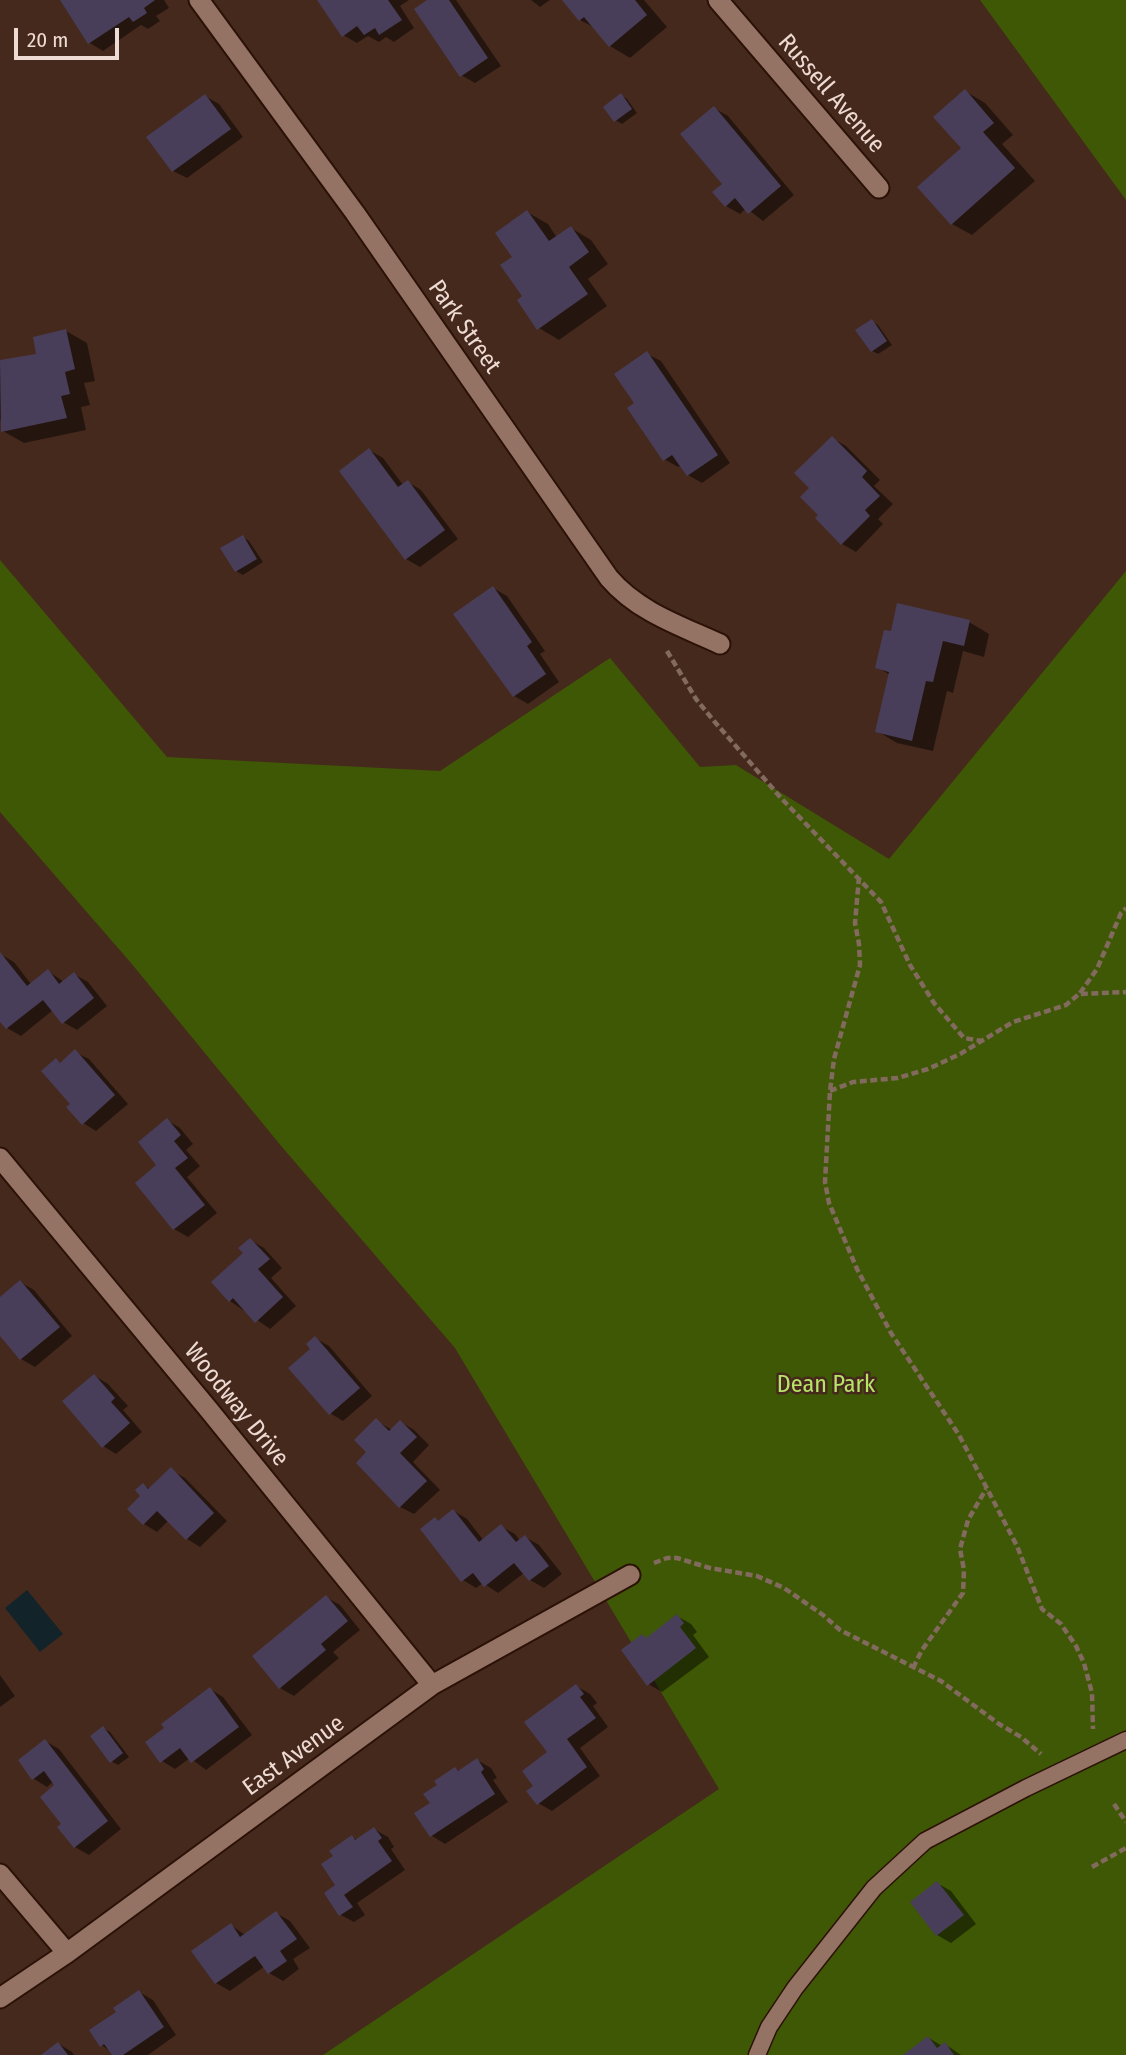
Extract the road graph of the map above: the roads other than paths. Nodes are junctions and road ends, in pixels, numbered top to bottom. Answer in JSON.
{"nodes":[{"id":1,"x":199,"y":0,"type":"edge"},
{"id":2,"x":718,"y":0,"type":"edge"},
{"id":3,"x":879,"y":188,"type":"dead end"},
{"id":4,"x":720,"y":644,"type":"dead end"},
{"id":5,"x":0,"y":1158,"type":"edge"},
{"id":6,"x":630,"y":1574,"type":"road end"},
{"id":7,"x":432,"y":1685,"type":"junction"},
{"id":8,"x":1126,"y":1740,"type":"edge"},
{"id":9,"x":0,"y":1874,"type":"edge"},
{"id":10,"x":67,"y":1953,"type":"junction"},
{"id":11,"x":0,"y":1998,"type":"edge"},
{"id":12,"x":757,"y":2055,"type":"edge"}],
"edges":[{"from":1,"to":4,"type":"street","name":"Park Street"},
{"from":2,"to":3,"type":"street","name":"Russell Avenue"},
{"from":5,"to":7,"type":"street","name":"Woodway Drive"},
{"from":6,"to":7,"type":"street","name":"East Avenue"},
{"from":7,"to":10,"type":"street","name":"East Avenue"},
{"from":8,"to":12,"type":"lane"},
{"from":9,"to":10,"type":"street"},
{"from":10,"to":11,"type":"street","name":"East Avenue"}]}
